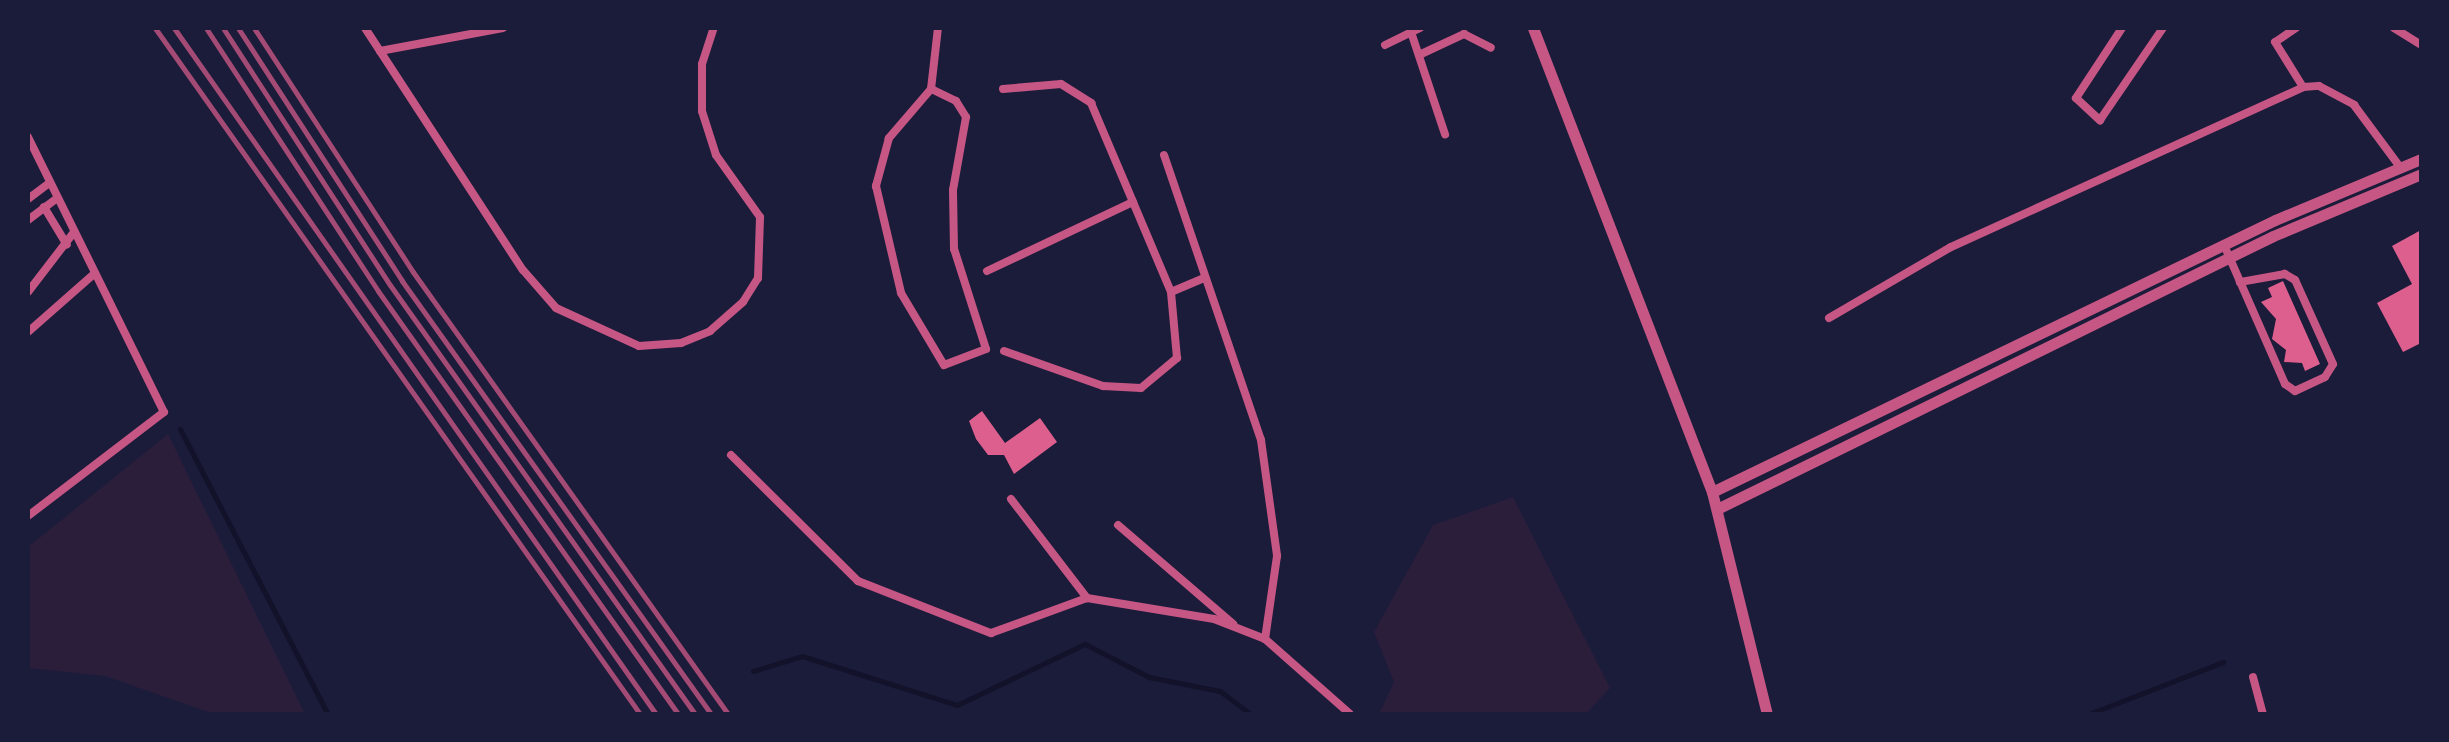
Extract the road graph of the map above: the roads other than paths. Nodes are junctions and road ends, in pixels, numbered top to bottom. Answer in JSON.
{"nodes":[{"id":1,"x":365,"y":28,"type":"edge"},
{"id":2,"x":503,"y":28,"type":"edge"},
{"id":3,"x":714,"y":28,"type":"edge"},
{"id":4,"x":938,"y":28,"type":"edge"},
{"id":5,"x":1533,"y":28,"type":"edge"},
{"id":6,"x":2122,"y":28,"type":"edge"},
{"id":7,"x":2163,"y":28,"type":"edge"},
{"id":8,"x":2296,"y":28,"type":"edge"},
{"id":9,"x":2394,"y":28,"type":"edge"},
{"id":10,"x":1416,"y":30,"type":"edge"},
{"id":11,"x":1463,"y":31,"type":"edge"},
{"id":12,"x":1385,"y":45,"type":"dead end"},
{"id":13,"x":2421,"y":45,"type":"edge"},
{"id":14,"x":1491,"y":48,"type":"dead end"},
{"id":15,"x":380,"y":51,"type":"junction"},
{"id":16,"x":1419,"y":55,"type":"junction"},
{"id":17,"x":2303,"y":87,"type":"junction"},
{"id":18,"x":931,"y":89,"type":"junction"},
{"id":19,"x":1003,"y":89,"type":"dead end"},
{"id":20,"x":1445,"y":134,"type":"dead end"},
{"id":21,"x":28,"y":137,"type":"edge"},
{"id":22,"x":1164,"y":155,"type":"dead end"},
{"id":23,"x":2421,"y":159,"type":"edge"},
{"id":24,"x":2400,"y":167,"type":"junction"},
{"id":25,"x":2421,"y":174,"type":"edge"},
{"id":26,"x":49,"y":183,"type":"junction"},
{"id":27,"x":2362,"y":183,"type":"junction"},
{"id":28,"x":2368,"y":197,"type":"junction"},
{"id":29,"x":57,"y":198,"type":"junction"},
{"id":30,"x":28,"y":199,"type":"edge"},
{"id":31,"x":1133,"y":202,"type":"junction"},
{"id":32,"x":44,"y":207,"type":"junction"},
{"id":33,"x":2294,"y":212,"type":"junction"},
{"id":34,"x":28,"y":220,"type":"edge"},
{"id":35,"x":2299,"y":225,"type":"junction"},
{"id":36,"x":74,"y":232,"type":"junction"},
{"id":37,"x":67,"y":245,"type":"junction"},
{"id":38,"x":2224,"y":245,"type":"junction"},
{"id":39,"x":2229,"y":257,"type":"junction"},
{"id":40,"x":987,"y":271,"type":"dead end"},
{"id":41,"x":95,"y":273,"type":"junction"},
{"id":42,"x":1202,"y":279,"type":"junction"},
{"id":43,"x":2240,"y":282,"type":"junction"},
{"id":44,"x":28,"y":292,"type":"edge"},
{"id":45,"x":1171,"y":292,"type":"junction"},
{"id":46,"x":1829,"y":318,"type":"dead end"},
{"id":47,"x":2069,"y":320,"type":"junction"},
{"id":48,"x":28,"y":332,"type":"edge"},
{"id":49,"x":2075,"y":333,"type":"junction"},
{"id":50,"x":1004,"y":351,"type":"dead end"},
{"id":51,"x":1931,"y":387,"type":"junction"},
{"id":52,"x":1936,"y":401,"type":"junction"},
{"id":53,"x":1857,"y":423,"type":"junction"},
{"id":54,"x":1863,"y":437,"type":"junction"},
{"id":55,"x":1792,"y":454,"type":"junction"},
{"id":56,"x":731,"y":455,"type":"dead end"},
{"id":57,"x":1798,"y":469,"type":"junction"},
{"id":58,"x":1712,"y":492,"type":"junction"},
{"id":59,"x":1011,"y":499,"type":"dead end"},
{"id":60,"x":1717,"y":509,"type":"junction"},
{"id":61,"x":28,"y":516,"type":"edge"},
{"id":62,"x":1118,"y":525,"type":"dead end"},
{"id":63,"x":1087,"y":598,"type":"junction"},
{"id":64,"x":1237,"y":628,"type":"junction"},
{"id":65,"x":1265,"y":639,"type":"junction"},
{"id":66,"x":2253,"y":677,"type":"dead end"},
{"id":67,"x":1350,"y":714,"type":"edge"},
{"id":68,"x":1767,"y":714,"type":"edge"},
{"id":69,"x":2263,"y":714,"type":"edge"}],
"edges":[{"from":1,"to":15,"type":"street"},
{"from":2,"to":15,"type":"street"},
{"from":3,"to":15,"type":"street"},
{"from":4,"to":18,"type":"street"},
{"from":5,"to":58,"type":"street"},
{"from":6,"to":7,"type":"street"},
{"from":8,"to":17,"type":"street"},
{"from":9,"to":13,"type":"street"},
{"from":10,"to":12,"type":"street"},
{"from":10,"to":16,"type":"street"},
{"from":11,"to":14,"type":"street"},
{"from":11,"to":16,"type":"street"},
{"from":16,"to":20,"type":"street"},
{"from":17,"to":24,"type":"street"},
{"from":17,"to":46,"type":"street"},
{"from":18,"to":18,"type":"street"},
{"from":19,"to":31,"type":"street"},
{"from":21,"to":26,"type":"street"},
{"from":22,"to":42,"type":"street"},
{"from":23,"to":24,"type":"street"},
{"from":24,"to":27,"type":"street"},
{"from":25,"to":28,"type":"street"},
{"from":26,"to":29,"type":"street"},
{"from":26,"to":30,"type":"street"},
{"from":27,"to":28,"type":"street"},
{"from":27,"to":33,"type":"street"},
{"from":28,"to":35,"type":"street"},
{"from":29,"to":32,"type":"street"},
{"from":29,"to":36,"type":"street"},
{"from":31,"to":40,"type":"street"},
{"from":31,"to":45,"type":"street"},
{"from":32,"to":34,"type":"street"},
{"from":32,"to":37,"type":"street"},
{"from":33,"to":35,"type":"street"},
{"from":33,"to":38,"type":"street"},
{"from":35,"to":39,"type":"street"},
{"from":36,"to":37,"type":"street"},
{"from":36,"to":41,"type":"street"},
{"from":37,"to":44,"type":"street"},
{"from":38,"to":39,"type":"street"},
{"from":38,"to":47,"type":"street"},
{"from":39,"to":43,"type":"street"},
{"from":39,"to":49,"type":"street"},
{"from":41,"to":48,"type":"street"},
{"from":41,"to":61,"type":"street"},
{"from":42,"to":45,"type":"street"},
{"from":42,"to":65,"type":"street"},
{"from":43,"to":43,"type":"street"},
{"from":45,"to":50,"type":"street"},
{"from":47,"to":49,"type":"street"},
{"from":47,"to":51,"type":"street"},
{"from":49,"to":52,"type":"street"},
{"from":51,"to":52,"type":"street"},
{"from":51,"to":53,"type":"street"},
{"from":52,"to":54,"type":"street"},
{"from":53,"to":54,"type":"street"},
{"from":53,"to":55,"type":"street"},
{"from":54,"to":57,"type":"street"},
{"from":55,"to":57,"type":"street"},
{"from":55,"to":58,"type":"street"},
{"from":56,"to":63,"type":"street"},
{"from":57,"to":60,"type":"street"},
{"from":58,"to":60,"type":"street"},
{"from":59,"to":63,"type":"street"},
{"from":60,"to":68,"type":"street"},
{"from":62,"to":64,"type":"street"},
{"from":63,"to":64,"type":"street"},
{"from":64,"to":65,"type":"street"},
{"from":65,"to":67,"type":"street"},
{"from":66,"to":69,"type":"street"}]}
